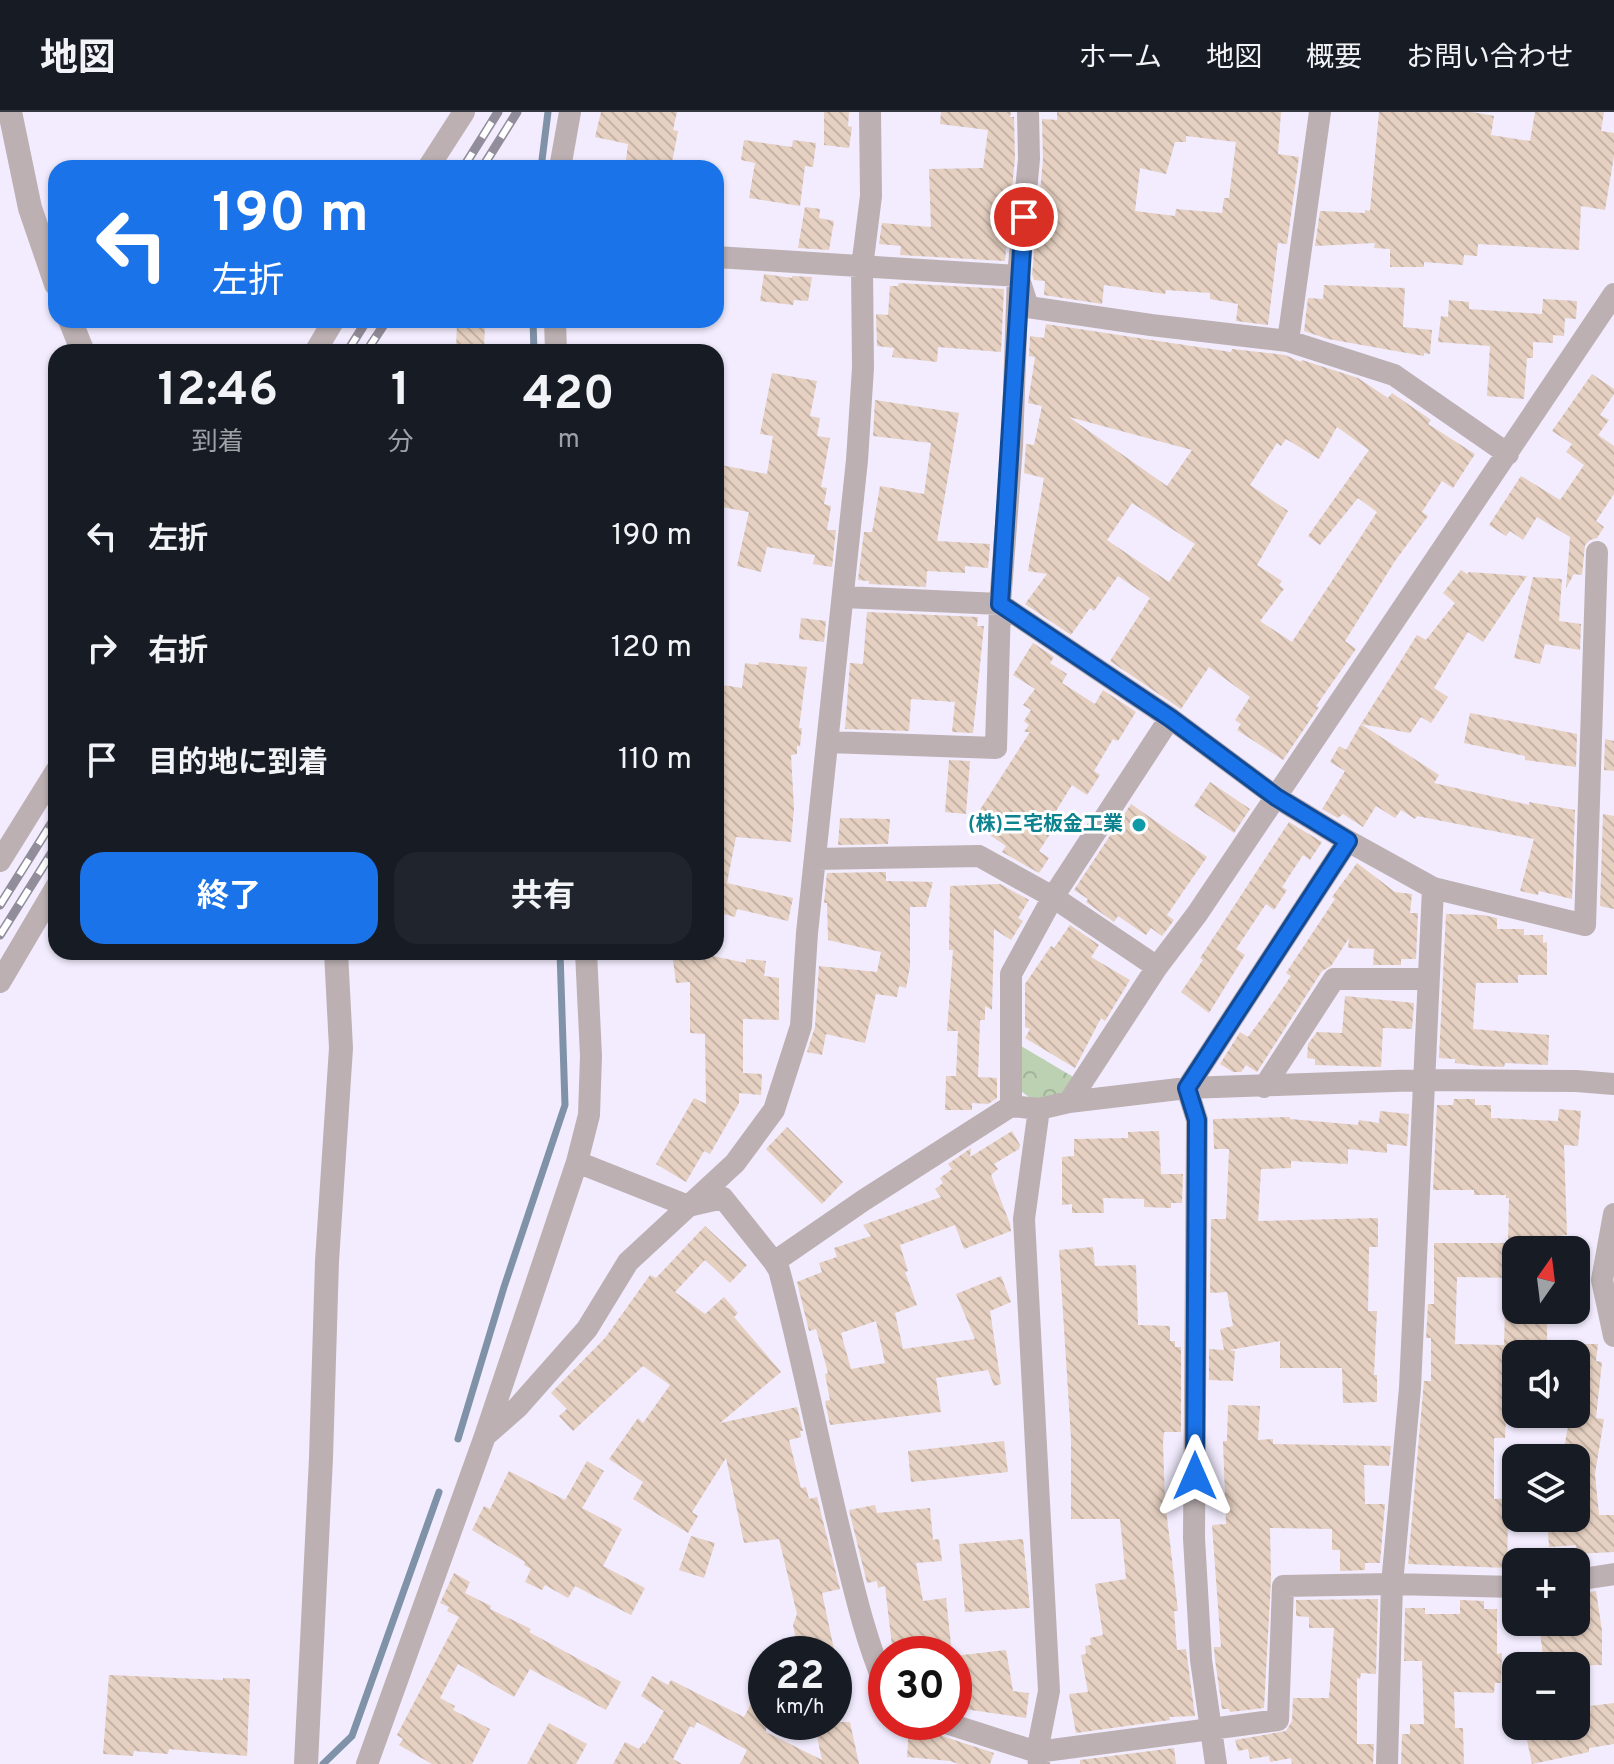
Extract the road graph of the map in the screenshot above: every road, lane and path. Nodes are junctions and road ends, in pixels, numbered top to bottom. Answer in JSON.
{"nodes":[{"id":1,"x":10,"y":112,"type":"edge"},
{"id":2,"x":464,"y":112,"type":"edge"},
{"id":3,"x":570,"y":112,"type":"edge"},
{"id":4,"x":870,"y":112,"type":"edge"},
{"id":5,"x":1028,"y":112,"type":"edge"},
{"id":6,"x":1320,"y":112,"type":"edge"},
{"id":7,"x":433,"y":160,"type":"edge"},
{"id":8,"x":561,"y":160,"type":"edge"},
{"id":9,"x":724,"y":258,"type":"edge"},
{"id":10,"x":48,"y":261,"type":"edge"},
{"id":11,"x":862,"y":267,"type":"junction"},
{"id":12,"x":1018,"y":276,"type":"junction"},
{"id":13,"x":1614,"y":294,"type":"edge"},
{"id":14,"x":1288,"y":341,"type":"junction"},
{"id":15,"x":1508,"y":454,"type":"junction"},
{"id":16,"x":1597,"y":552,"type":"dead end"},
{"id":17,"x":844,"y":597,"type":"junction"},
{"id":18,"x":1000,"y":604,"type":"junction"},
{"id":19,"x":1170,"y":718,"type":"junction"},
{"id":20,"x":828,"y":742,"type":"junction"},
{"id":21,"x":48,"y":784,"type":"edge"},
{"id":22,"x":1276,"y":797,"type":"junction"},
{"id":23,"x":1348,"y":841,"type":"junction"},
{"id":24,"x":815,"y":859,"type":"junction"},
{"id":25,"x":0,"y":861,"type":"edge"},
{"id":26,"x":1433,"y":888,"type":"junction"},
{"id":27,"x":1053,"y":897,"type":"junction"},
{"id":28,"x":48,"y":901,"type":"edge"},
{"id":29,"x":336,"y":960,"type":"edge"},
{"id":30,"x":586,"y":960,"type":"edge"},
{"id":31,"x":1157,"y":967,"type":"junction"},
{"id":32,"x":1428,"y":979,"type":"junction"},
{"id":33,"x":0,"y":982,"type":"edge"},
{"id":34,"x":1422,"y":1080,"type":"junction"},
{"id":35,"x":1614,"y":1084,"type":"edge"},
{"id":36,"x":1264,"y":1087,"type":"junction"},
{"id":37,"x":1187,"y":1088,"type":"junction"},
{"id":38,"x":1069,"y":1102,"type":"junction"},
{"id":39,"x":1011,"y":1106,"type":"junction"},
{"id":40,"x":1039,"y":1109,"type":"junction"},
{"id":41,"x":577,"y":1162,"type":"junction"},
{"id":42,"x":688,"y":1206,"type":"junction"},
{"id":43,"x":1614,"y":1214,"type":"edge"},
{"id":44,"x":774,"y":1262,"type":"junction"},
{"id":45,"x":1614,"y":1336,"type":"edge"},
{"id":46,"x":485,"y":1436,"type":"junction"},
{"id":47,"x":1614,"y":1574,"type":"edge"},
{"id":48,"x":1590,"y":1578,"type":"edge"},
{"id":49,"x":1392,"y":1584,"type":"junction"},
{"id":50,"x":1502,"y":1587,"type":"edge"},
{"id":51,"x":868,"y":1644,"type":"edge"},
{"id":52,"x":1211,"y":1728,"type":"junction"},
{"id":53,"x":972,"y":1733,"type":"edge"},
{"id":54,"x":1038,"y":1758,"type":"edge"},
{"id":55,"x":306,"y":1764,"type":"edge"},
{"id":56,"x":367,"y":1764,"type":"edge"},
{"id":57,"x":1216,"y":1764,"type":"edge"},
{"id":58,"x":1387,"y":1764,"type":"edge"}],
"edges":[{"from":1,"to":10,"type":"street"},
{"from":2,"to":7,"type":"street"},
{"from":3,"to":8,"type":"street"},
{"from":4,"to":11,"type":"street"},
{"from":5,"to":12,"type":"street"},
{"from":6,"to":14,"type":"street"},
{"from":9,"to":11,"type":"street"},
{"from":11,"to":12,"type":"street"},
{"from":11,"to":17,"type":"street"},
{"from":12,"to":14,"type":"street"},
{"from":12,"to":18,"type":"street"},
{"from":13,"to":15,"type":"street"},
{"from":14,"to":15,"type":"street"},
{"from":15,"to":22,"type":"street"},
{"from":16,"to":26,"type":"street"},
{"from":17,"to":18,"type":"street"},
{"from":17,"to":20,"type":"street"},
{"from":18,"to":19,"type":"street"},
{"from":18,"to":20,"type":"street"},
{"from":19,"to":22,"type":"street"},
{"from":19,"to":27,"type":"street"},
{"from":20,"to":24,"type":"street"},
{"from":21,"to":25,"type":"street"},
{"from":22,"to":23,"type":"street"},
{"from":22,"to":31,"type":"street"},
{"from":23,"to":26,"type":"street"},
{"from":23,"to":37,"type":"street"},
{"from":24,"to":27,"type":"street"},
{"from":24,"to":42,"type":"street"},
{"from":26,"to":32,"type":"street"},
{"from":27,"to":31,"type":"street"},
{"from":27,"to":39,"type":"street"},
{"from":28,"to":33,"type":"street"},
{"from":29,"to":55,"type":"street"},
{"from":30,"to":41,"type":"street"},
{"from":31,"to":38,"type":"street"},
{"from":32,"to":34,"type":"street"},
{"from":32,"to":36,"type":"street"},
{"from":34,"to":35,"type":"street"},
{"from":34,"to":36,"type":"street"},
{"from":34,"to":49,"type":"street"},
{"from":36,"to":37,"type":"street"},
{"from":37,"to":38,"type":"street"},
{"from":37,"to":52,"type":"street"},
{"from":38,"to":40,"type":"street"},
{"from":39,"to":40,"type":"street"},
{"from":39,"to":44,"type":"street"},
{"from":40,"to":54,"type":"street"},
{"from":41,"to":42,"type":"street"},
{"from":41,"to":46,"type":"street"},
{"from":42,"to":44,"type":"street"},
{"from":42,"to":46,"type":"street"},
{"from":43,"to":45,"type":"street"},
{"from":44,"to":51,"type":"street"},
{"from":46,"to":56,"type":"street"},
{"from":47,"to":48,"type":"street"},
{"from":49,"to":50,"type":"street"},
{"from":49,"to":52,"type":"street"},
{"from":49,"to":58,"type":"street"},
{"from":52,"to":54,"type":"street"},
{"from":52,"to":57,"type":"street"},
{"from":53,"to":54,"type":"street"}]}
